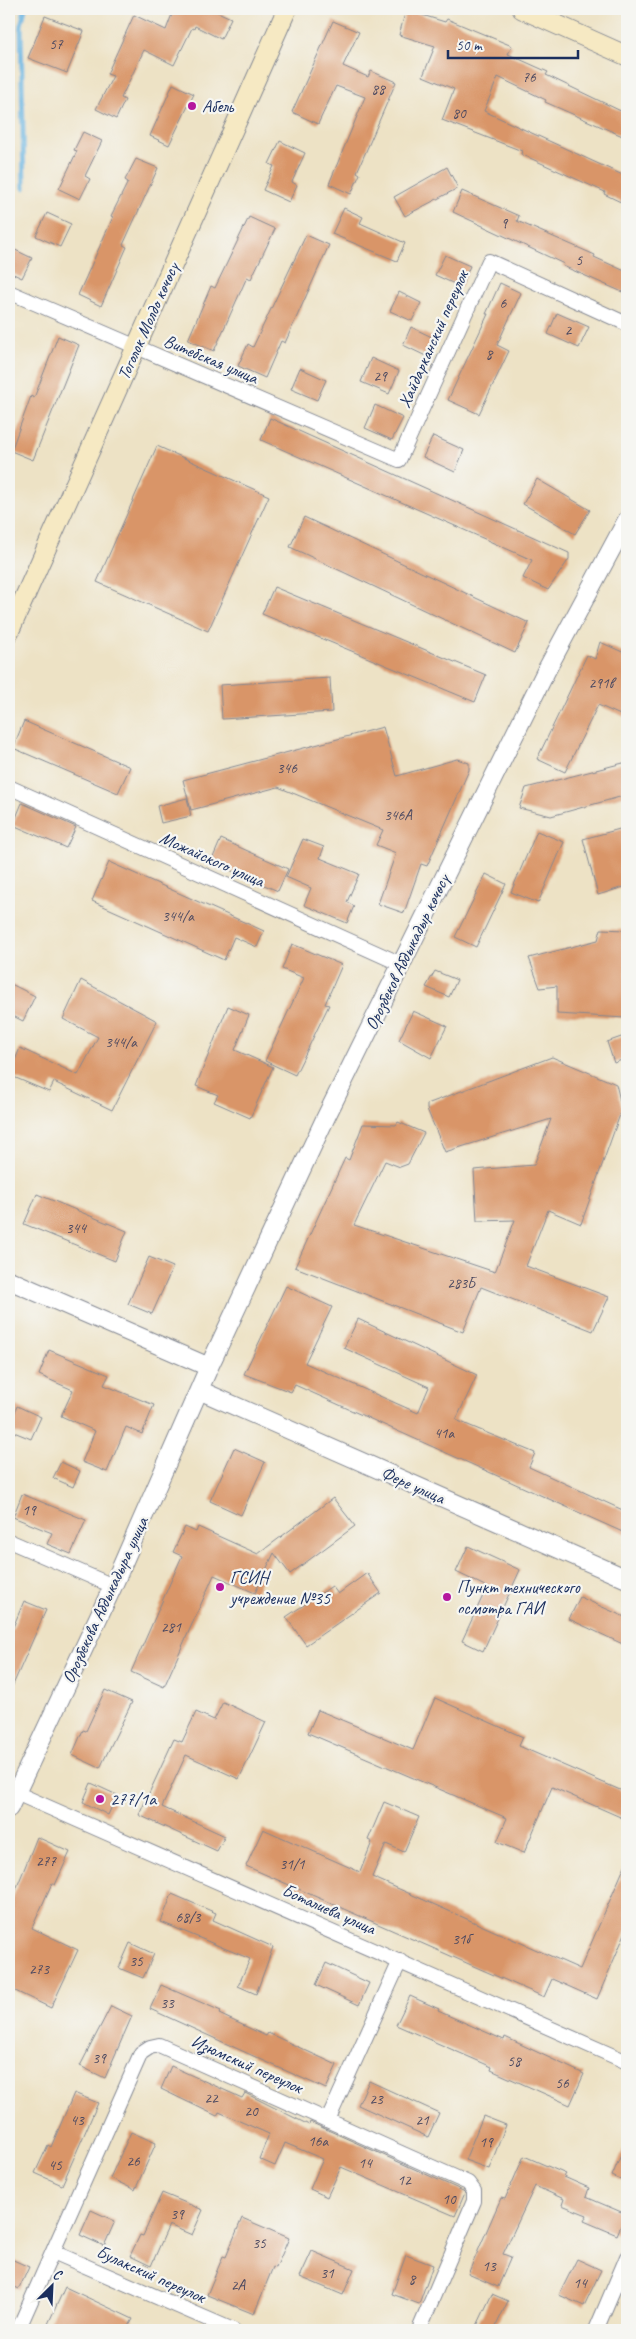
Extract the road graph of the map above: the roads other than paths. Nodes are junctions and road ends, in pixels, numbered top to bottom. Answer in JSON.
{"nodes":[{"id":1,"x":287,"y":9,"type":"edge"},
{"id":2,"x":522,"y":9,"type":"edge"},
{"id":3,"x":627,"y":56,"type":"edge"},
{"id":4,"x":9,"y":292,"type":"edge"},
{"id":5,"x":627,"y":324,"type":"edge"},
{"id":6,"x":136,"y":347,"type":"junction"},
{"id":7,"x":399,"y":460,"type":"joint"},
{"id":8,"x":627,"y":520,"type":"edge"},
{"id":9,"x":9,"y":632,"type":"edge"},
{"id":10,"x":9,"y":787,"type":"edge"},
{"id":11,"x":401,"y":964,"type":"junction"},
{"id":12,"x":9,"y":1280,"type":"edge"},
{"id":13,"x":209,"y":1367,"type":"junction"},
{"id":14,"x":199,"y":1390,"type":"junction"},
{"id":15,"x":9,"y":1541,"type":"edge"},
{"id":16,"x":627,"y":1579,"type":"edge"},
{"id":17,"x":113,"y":1586,"type":"junction"},
{"id":18,"x":12,"y":1801,"type":"edge"},
{"id":19,"x":400,"y":1961,"type":"junction"},
{"id":20,"x":627,"y":2062,"type":"edge"},
{"id":21,"x":328,"y":2120,"type":"junction"},
{"id":22,"x":53,"y":2252,"type":"junction"},
{"id":23,"x":627,"y":2257,"type":"edge"},
{"id":24,"x":18,"y":2330,"type":"edge"},
{"id":25,"x":233,"y":2330,"type":"edge"},
{"id":26,"x":419,"y":2330,"type":"edge"},
{"id":27,"x":596,"y":2330,"type":"edge"}],
"edges":[{"from":1,"to":6,"type":"main road","name":"Тоголок Молдо көчөсү"},
{"from":2,"to":3,"type":"main road"},
{"from":4,"to":6,"type":"street","name":"Витебская улица"},
{"from":5,"to":7,"type":"street","name":"Хайдарканский переулок"},
{"from":6,"to":7,"type":"street","name":"Витебская улица"},
{"from":6,"to":9,"type":"main road","name":"Тоголок Молдо көчөсү"},
{"from":8,"to":11,"type":"street","name":"Орозбеков Абдыкадыр көчөсү"},
{"from":10,"to":11,"type":"street","name":"Можайского улица"},
{"from":11,"to":13,"type":"street","name":"Орозбеков Абдыкадыр көчөсү"},
{"from":12,"to":13,"type":"street"},
{"from":13,"to":14,"type":"street","name":"Орозбеков Абдыкадыр көчөсү"},
{"from":14,"to":16,"type":"street","name":"Фере улица"},
{"from":14,"to":17,"type":"street","name":"Орозбекова Абдыкадыра улица"},
{"from":15,"to":17,"type":"street"},
{"from":17,"to":18,"type":"street","name":"Орозбекова Абдыкадыра улица"},
{"from":18,"to":19,"type":"street","name":"Боталиева улица"},
{"from":19,"to":20,"type":"street","name":"Боталиева улица"},
{"from":19,"to":21,"type":"street"},
{"from":21,"to":22,"type":"street","name":"Изюмский переулок"},
{"from":21,"to":26,"type":"street","name":"Изюмский переулок"},
{"from":22,"to":24,"type":"street","name":"Изюмский переулок"},
{"from":22,"to":25,"type":"street","name":"Булакский переулок"},
{"from":23,"to":27,"type":"street"}]}
